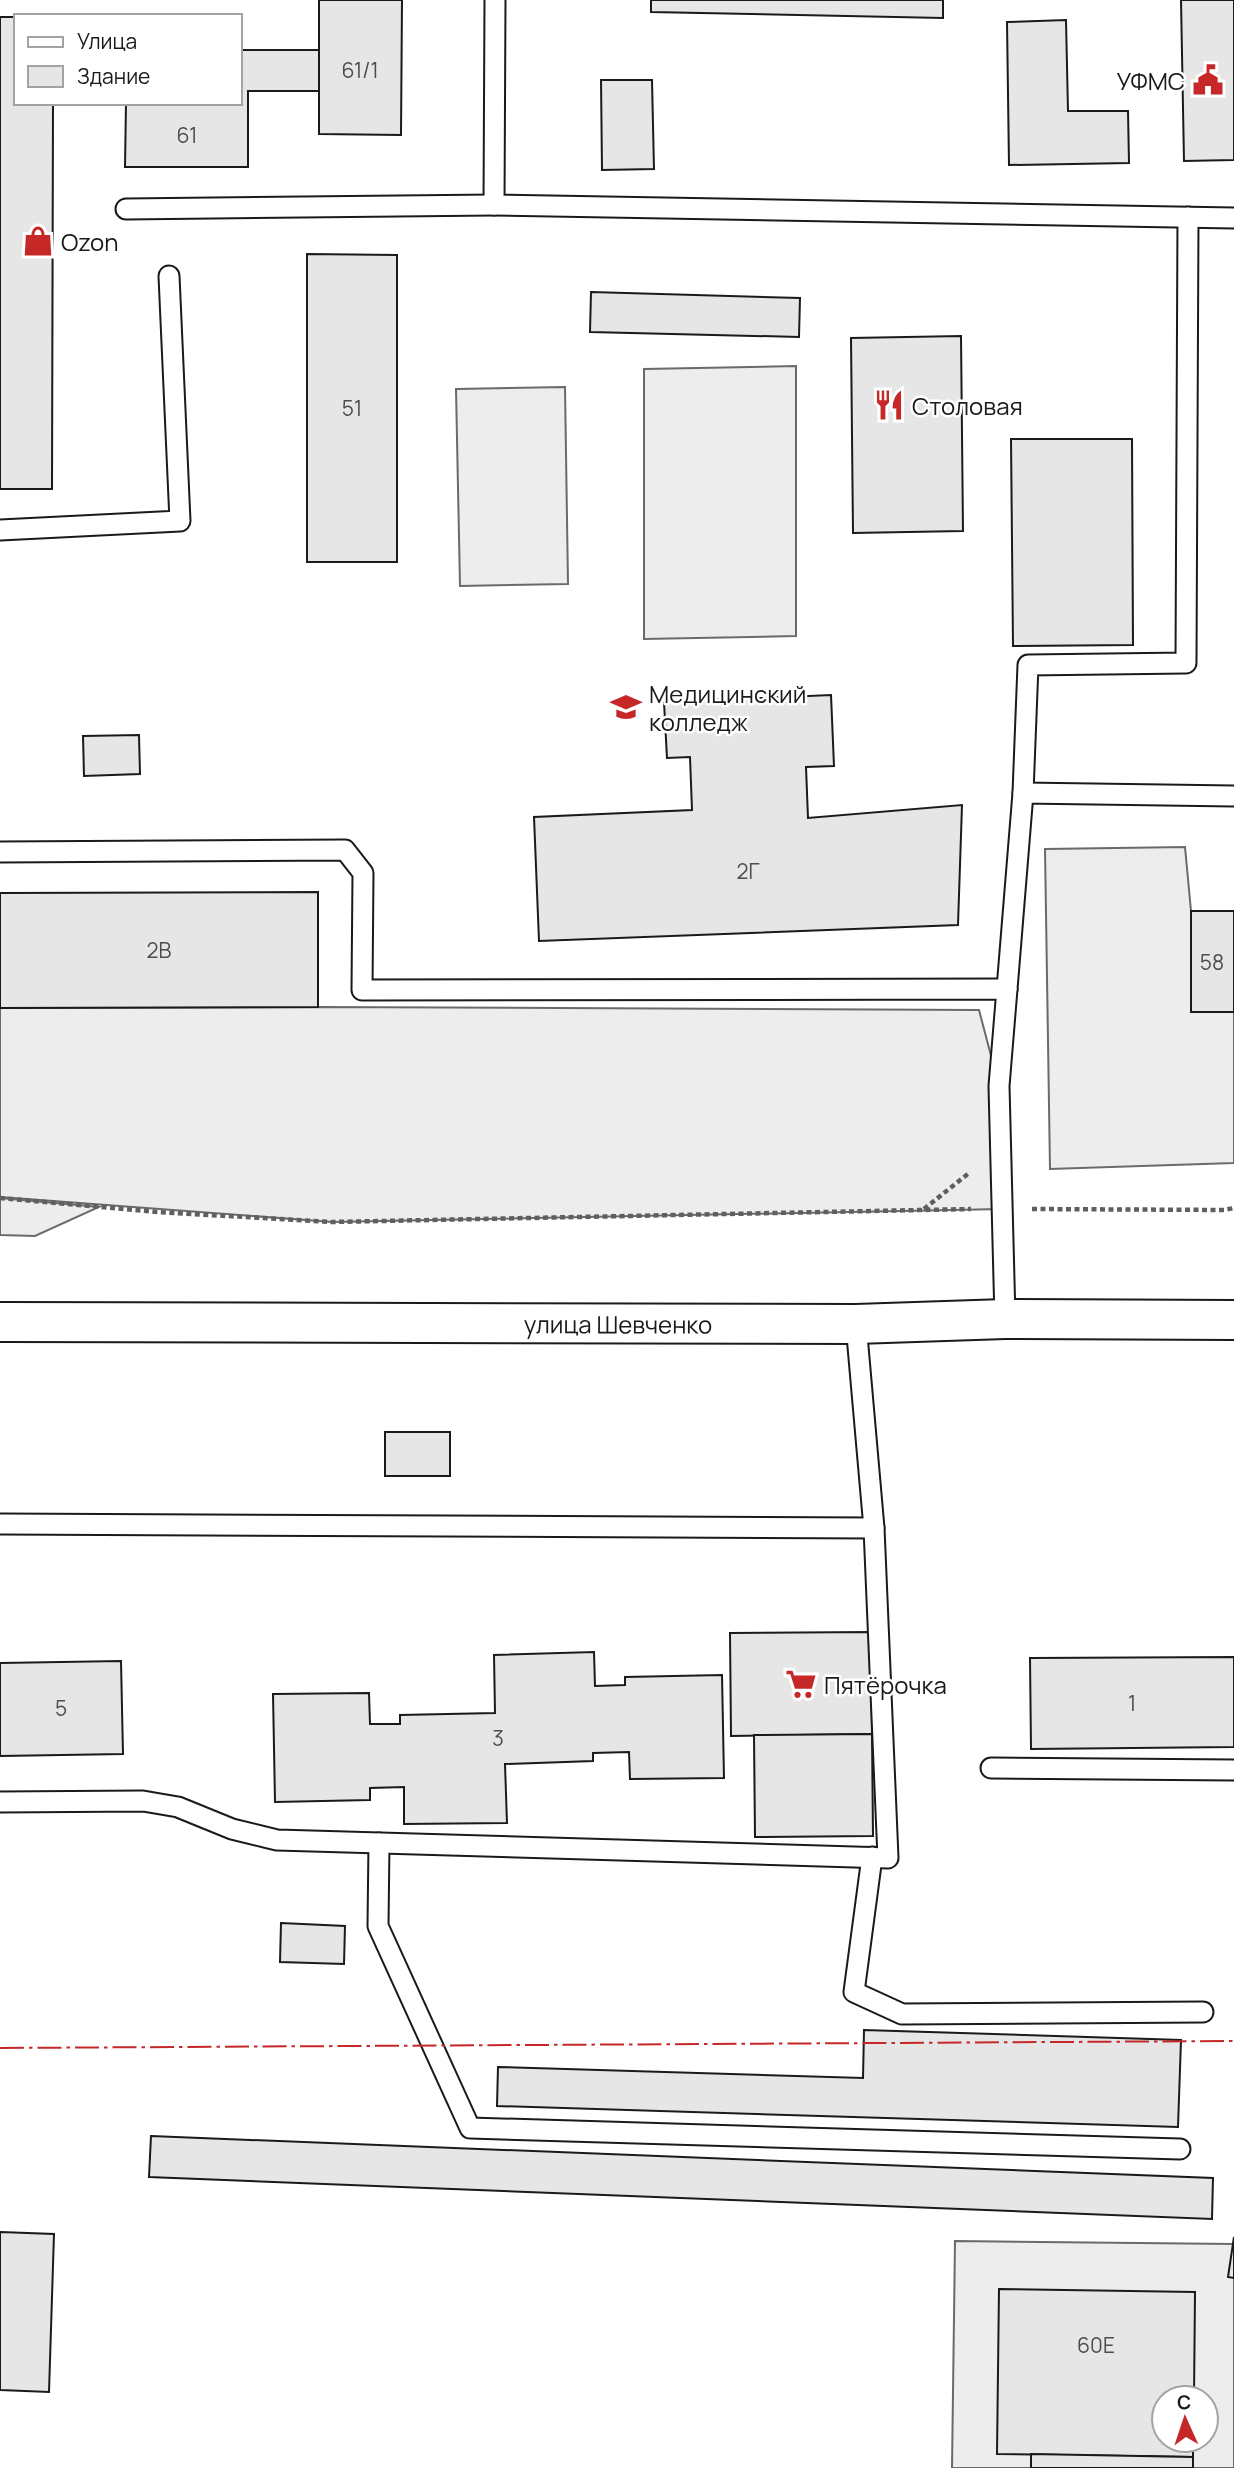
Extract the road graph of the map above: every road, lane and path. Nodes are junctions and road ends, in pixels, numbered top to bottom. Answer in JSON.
{"nodes":[{"id":1,"x":495,"y":0,"type":"edge"},
{"id":2,"x":494,"y":205,"type":"junction"},
{"id":3,"x":126,"y":209,"type":"dead end"},
{"id":4,"x":1188,"y":217,"type":"junction"},
{"id":5,"x":1234,"y":218,"type":"edge"},
{"id":6,"x":169,"y":276,"type":"dead end"},
{"id":7,"x":0,"y":530,"type":"edge"},
{"id":8,"x":1023,"y":793,"type":"junction"},
{"id":9,"x":1234,"y":796,"type":"edge"},
{"id":10,"x":0,"y":852,"type":"edge"},
{"id":11,"x":1007,"y":989,"type":"junction"},
{"id":12,"x":0,"y":1198,"type":"edge"},
{"id":13,"x":1234,"y":1208,"type":"edge"},
{"id":14,"x":1002,"y":1209,"type":"junction"},
{"id":15,"x":1005,"y":1319,"type":"junction"},
{"id":16,"x":1234,"y":1320,"type":"edge"},
{"id":17,"x":0,"y":1322,"type":"edge"},
{"id":18,"x":856,"y":1324,"type":"junction"},
{"id":19,"x":0,"y":1524,"type":"edge"},
{"id":20,"x":874,"y":1528,"type":"junction"},
{"id":21,"x":991,"y":1768,"type":"dead end"},
{"id":22,"x":1234,"y":1770,"type":"edge"},
{"id":23,"x":0,"y":1802,"type":"edge"},
{"id":24,"x":379,"y":1843,"type":"junction"},
{"id":25,"x":872,"y":1857,"type":"junction"},
{"id":26,"x":1203,"y":2012,"type":"dead end"},
{"id":27,"x":1180,"y":2149,"type":"dead end"}],
"edges":[{"from":1,"to":2,"type":"lane"},
{"from":2,"to":3,"type":"lane"},
{"from":2,"to":4,"type":"lane"},
{"from":4,"to":5,"type":"lane"},
{"from":4,"to":8,"type":"lane"},
{"from":6,"to":7,"type":"lane"},
{"from":8,"to":9,"type":"lane"},
{"from":8,"to":11,"type":"lane"},
{"from":10,"to":11,"type":"lane"},
{"from":11,"to":14,"type":"lane"},
{"from":12,"to":14,"type":"path"},
{"from":13,"to":14,"type":"path"},
{"from":14,"to":15,"type":"lane"},
{"from":15,"to":16,"type":"main road","name":"улица Шевченко"},
{"from":15,"to":18,"type":"main road","name":"улица Шевченко"},
{"from":17,"to":18,"type":"main road","name":"улица Шевченко"},
{"from":18,"to":20,"type":"lane"},
{"from":19,"to":20,"type":"lane"},
{"from":20,"to":25,"type":"lane"},
{"from":21,"to":22,"type":"lane"},
{"from":23,"to":24,"type":"lane"},
{"from":24,"to":25,"type":"lane"},
{"from":24,"to":27,"type":"lane"},
{"from":25,"to":26,"type":"lane"}]}
